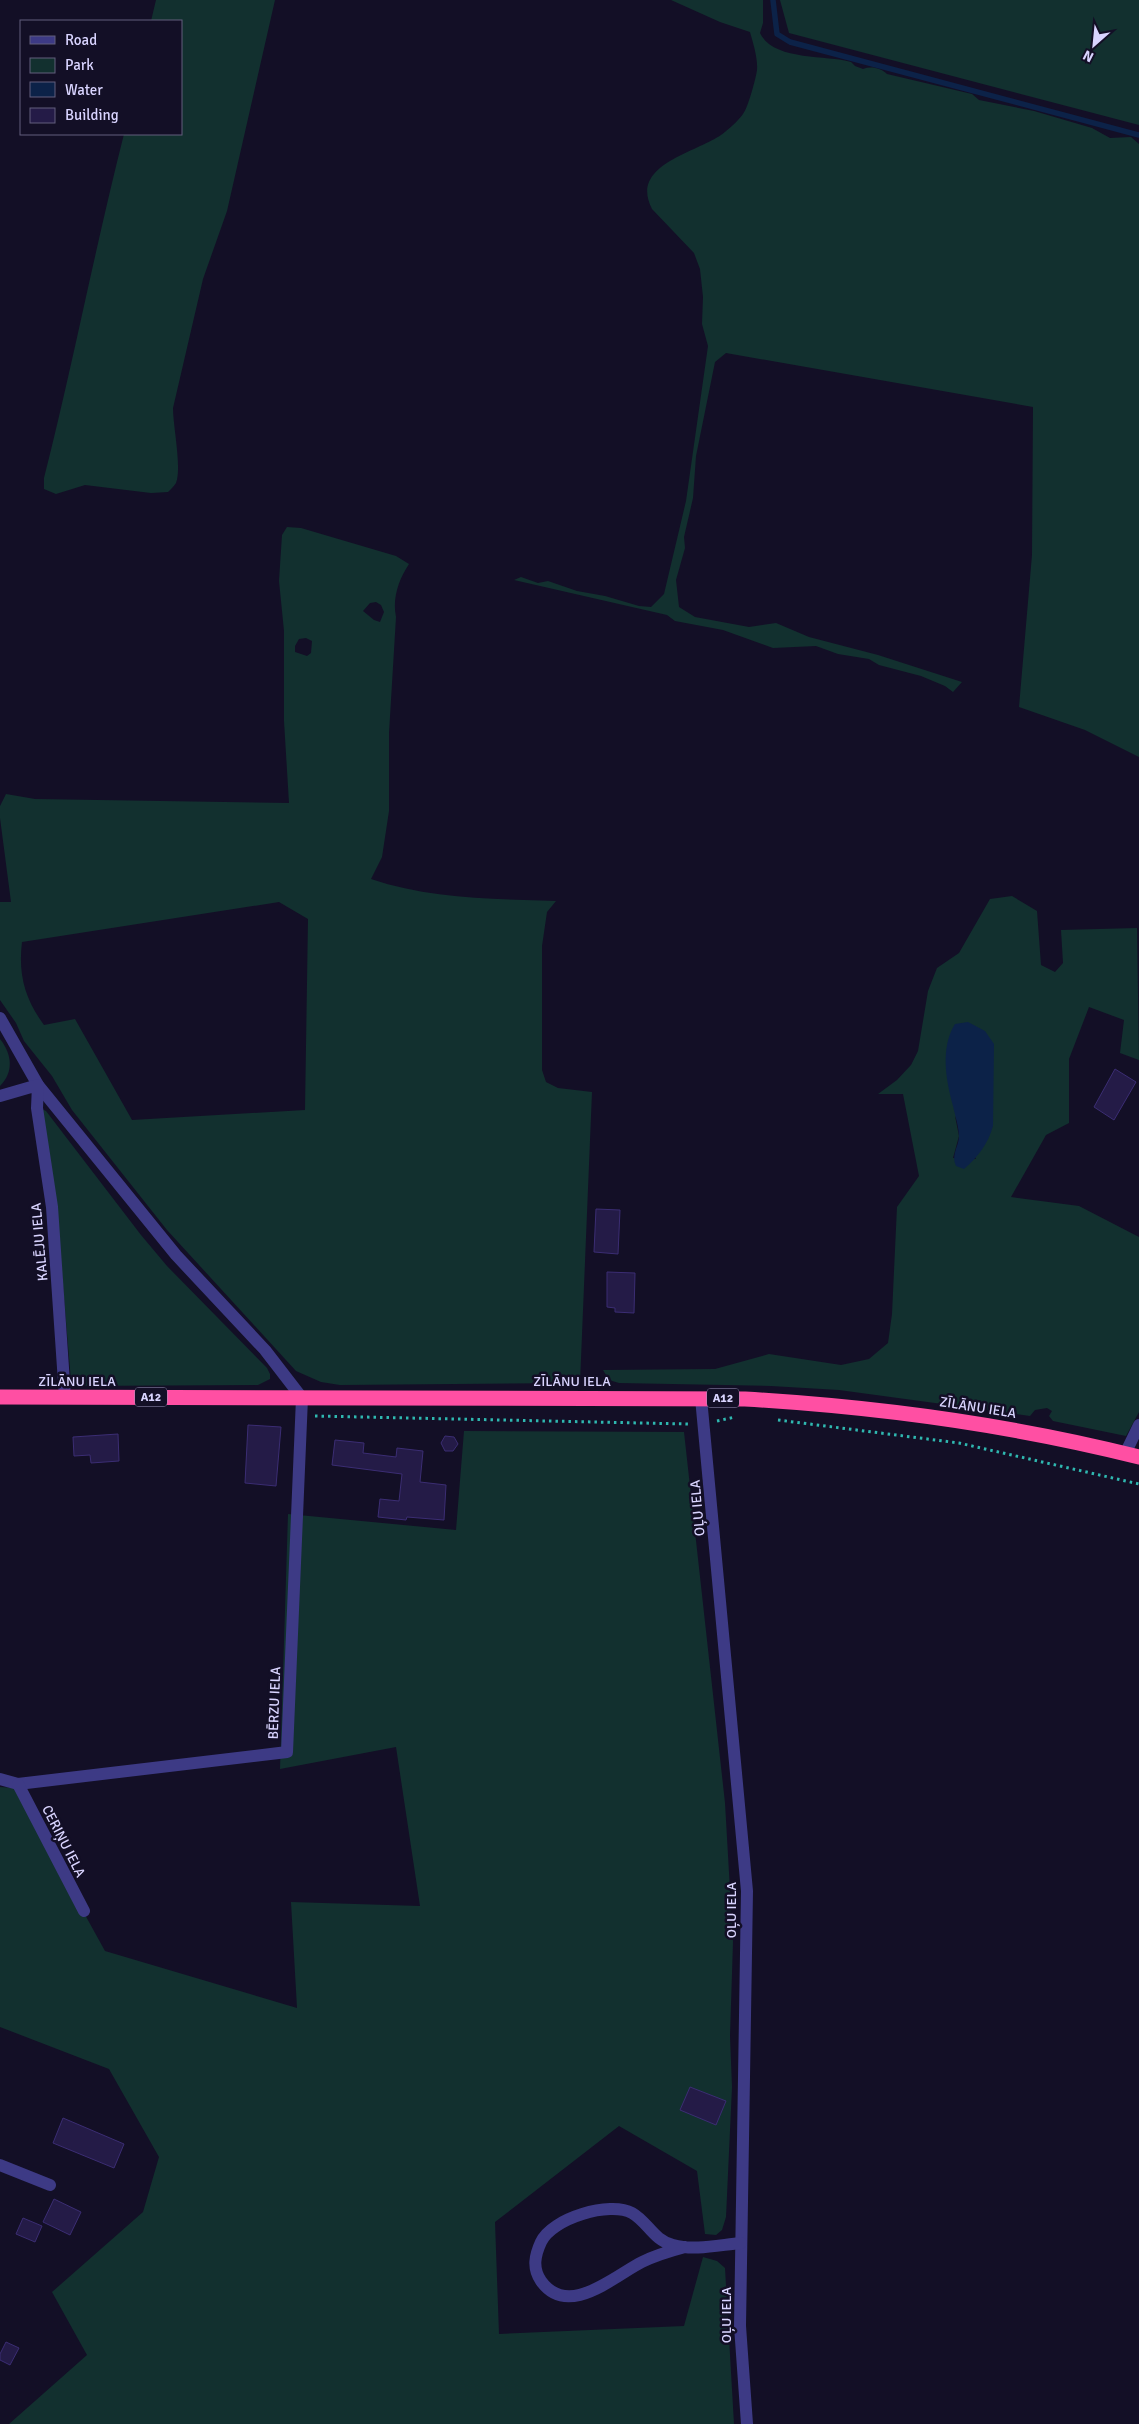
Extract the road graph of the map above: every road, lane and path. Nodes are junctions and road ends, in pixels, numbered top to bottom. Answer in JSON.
{"nodes":[{"id":1,"x":0,"y":1018,"type":"edge"},
{"id":2,"x":38,"y":1085,"type":"junction"},
{"id":3,"x":0,"y":1096,"type":"edge"},
{"id":4,"x":0,"y":1397,"type":"edge"},
{"id":5,"x":66,"y":1397,"type":"junction"},
{"id":6,"x":302,"y":1398,"type":"junction"},
{"id":7,"x":701,"y":1398,"type":"junction"},
{"id":8,"x":742,"y":1415,"type":"dead end"},
{"id":9,"x":301,"y":1416,"type":"junction"},
{"id":10,"x":771,"y":1419,"type":"dead end"},
{"id":11,"x":704,"y":1424,"type":"junction"},
{"id":12,"x":1139,"y":1425,"type":"edge"},
{"id":13,"x":1132,"y":1455,"type":"edge"},
{"id":14,"x":1139,"y":1484,"type":"edge"},
{"id":15,"x":0,"y":1779,"type":"edge"},
{"id":16,"x":18,"y":1784,"type":"junction"},
{"id":17,"x":84,"y":1911,"type":"dead end"},
{"id":18,"x":0,"y":2165,"type":"edge"},
{"id":19,"x":50,"y":2185,"type":"dead end"},
{"id":20,"x":741,"y":2243,"type":"junction"},
{"id":21,"x":685,"y":2247,"type":"junction"},
{"id":22,"x":747,"y":2424,"type":"edge"}],
"edges":[{"from":1,"to":2,"type":"street"},
{"from":2,"to":3,"type":"street"},
{"from":2,"to":5,"type":"street","name":"KALĒJU IELA"},
{"from":2,"to":6,"type":"street"},
{"from":4,"to":5,"type":"highway","name":"ZĪLĀNU IELA","number":"A12"},
{"from":5,"to":6,"type":"highway","name":"ZĪLĀNU IELA","number":"A12"},
{"from":6,"to":7,"type":"highway","name":"ZĪLĀNU IELA","number":"A12"},
{"from":6,"to":9,"type":"street","name":"BĒRZU IELA"},
{"from":7,"to":11,"type":"street","name":"OĻU IELA"},
{"from":7,"to":13,"type":"highway","name":"ZĪLĀNU IELA","number":"A12"},
{"from":8,"to":11,"type":"path"},
{"from":9,"to":11,"type":"path"},
{"from":9,"to":16,"type":"street","name":"BĒRZU IELA"},
{"from":10,"to":14,"type":"path"},
{"from":11,"to":20,"type":"street","name":"OĻU IELA"},
{"from":12,"to":13,"type":"street"},
{"from":15,"to":16,"type":"street","name":"BĒRZU IELA"},
{"from":16,"to":17,"type":"street","name":"CERIŅU IELA"},
{"from":18,"to":19,"type":"street"},
{"from":20,"to":21,"type":"street"},
{"from":20,"to":22,"type":"street","name":"OĻU IELA"},
{"from":21,"to":21,"type":"street"}]}
